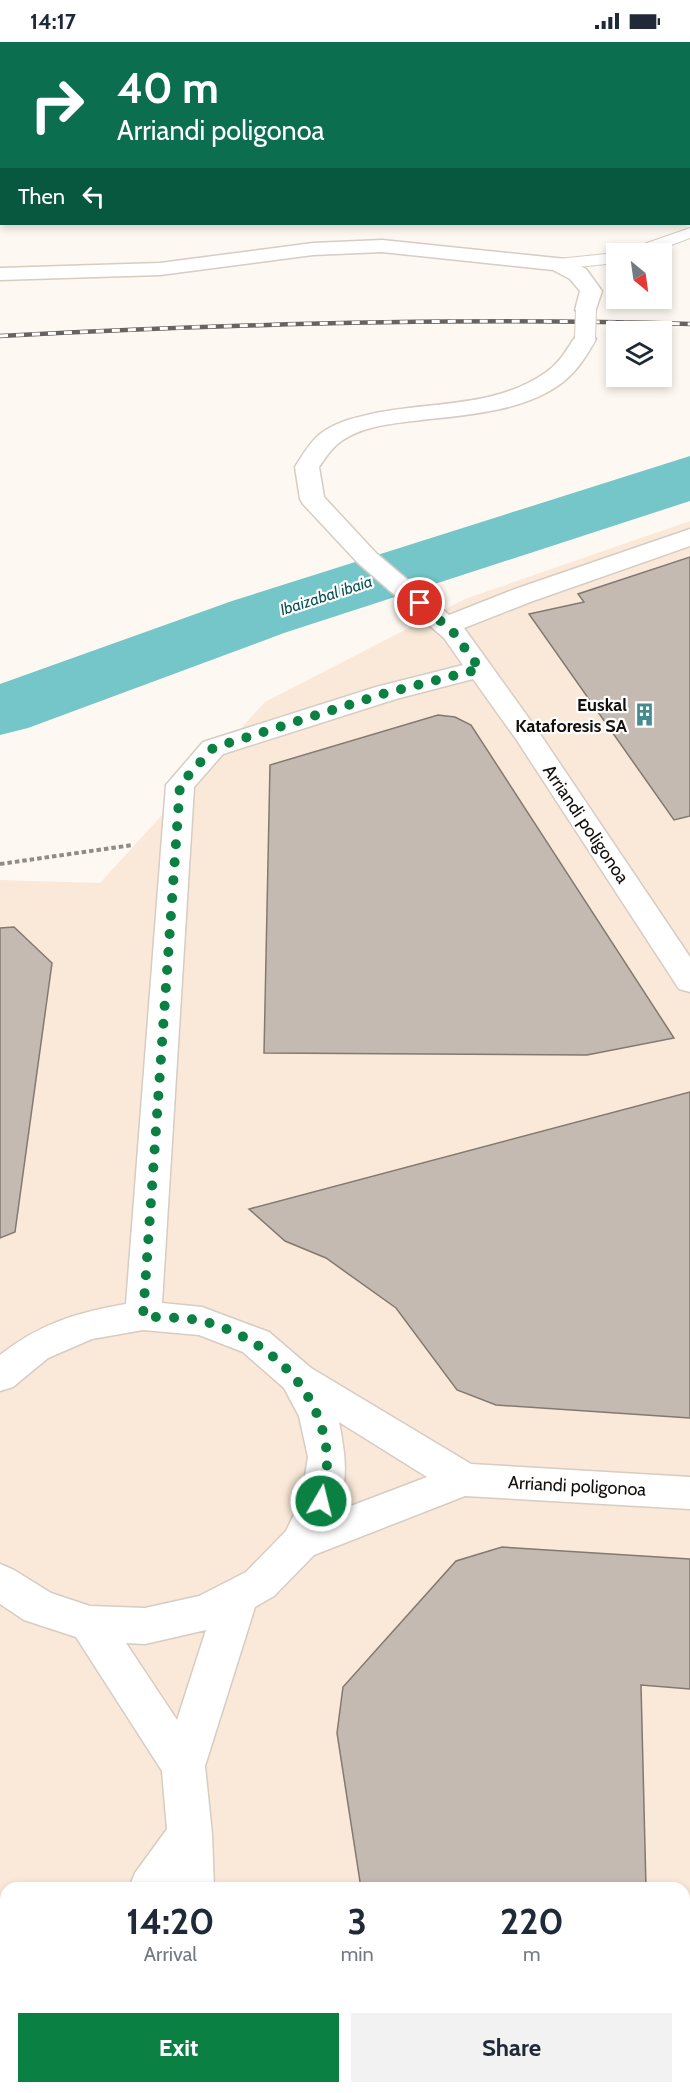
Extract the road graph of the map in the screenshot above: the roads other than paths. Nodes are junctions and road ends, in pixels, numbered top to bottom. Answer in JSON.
{"nodes":[{"id":1,"x":690,"y":233,"type":"edge"},
{"id":2,"x":661,"y":243,"type":"edge"},
{"id":3,"x":606,"y":259,"type":"edge"},
{"id":4,"x":558,"y":264,"type":"junction"},
{"id":5,"x":0,"y":274,"type":"edge"},
{"id":6,"x":690,"y":537,"type":"edge"},
{"id":7,"x":446,"y":626,"type":"junction"},
{"id":8,"x":480,"y":669,"type":"junction"},
{"id":9,"x":690,"y":981,"type":"edge"},
{"id":10,"x":143,"y":1316,"type":"junction"},
{"id":11,"x":0,"y":1376,"type":"edge"},
{"id":12,"x":297,"y":1377,"type":"junction"},
{"id":13,"x":464,"y":1480,"type":"junction"},
{"id":14,"x":690,"y":1493,"type":"edge"},
{"id":15,"x":300,"y":1544,"type":"junction"},
{"id":16,"x":0,"y":1582,"type":"edge"},
{"id":17,"x":238,"y":1595,"type":"junction"},
{"id":18,"x":90,"y":1624,"type":"junction"},
{"id":19,"x":183,"y":1766,"type":"junction"},
{"id":20,"x":190,"y":1834,"type":"junction"},
{"id":21,"x":155,"y":1882,"type":"edge"},
{"id":22,"x":182,"y":1882,"type":"edge"},
{"id":23,"x":192,"y":1882,"type":"edge"},
{"id":24,"x":200,"y":1882,"type":"edge"}],
"edges":[{"from":1,"to":2,"type":"lane"},
{"from":3,"to":4,"type":"lane"},
{"from":4,"to":5,"type":"street"},
{"from":4,"to":7,"type":"street","name":"Arriandi poligonoa","bridge":true},
{"from":6,"to":7,"type":"street"},
{"from":7,"to":8,"type":"street","name":"Arriandi poligonoa"},
{"from":8,"to":9,"type":"street","name":"Arriandi poligonoa"},
{"from":8,"to":10,"type":"street"},
{"from":10,"to":11,"type":"street"},
{"from":10,"to":12,"type":"street"},
{"from":12,"to":13,"type":"street"},
{"from":12,"to":15,"type":"street"},
{"from":13,"to":14,"type":"street","name":"Arriandi poligonoa"},
{"from":13,"to":15,"type":"street"},
{"from":15,"to":17,"type":"street"},
{"from":16,"to":18,"type":"street"},
{"from":17,"to":18,"type":"street"},
{"from":17,"to":19,"type":"street"},
{"from":18,"to":19,"type":"street"},
{"from":19,"to":20,"type":"street"},
{"from":20,"to":21,"type":"street"},
{"from":20,"to":22,"type":"street"},
{"from":20,"to":23,"type":"street"},
{"from":20,"to":24,"type":"street"}]}
